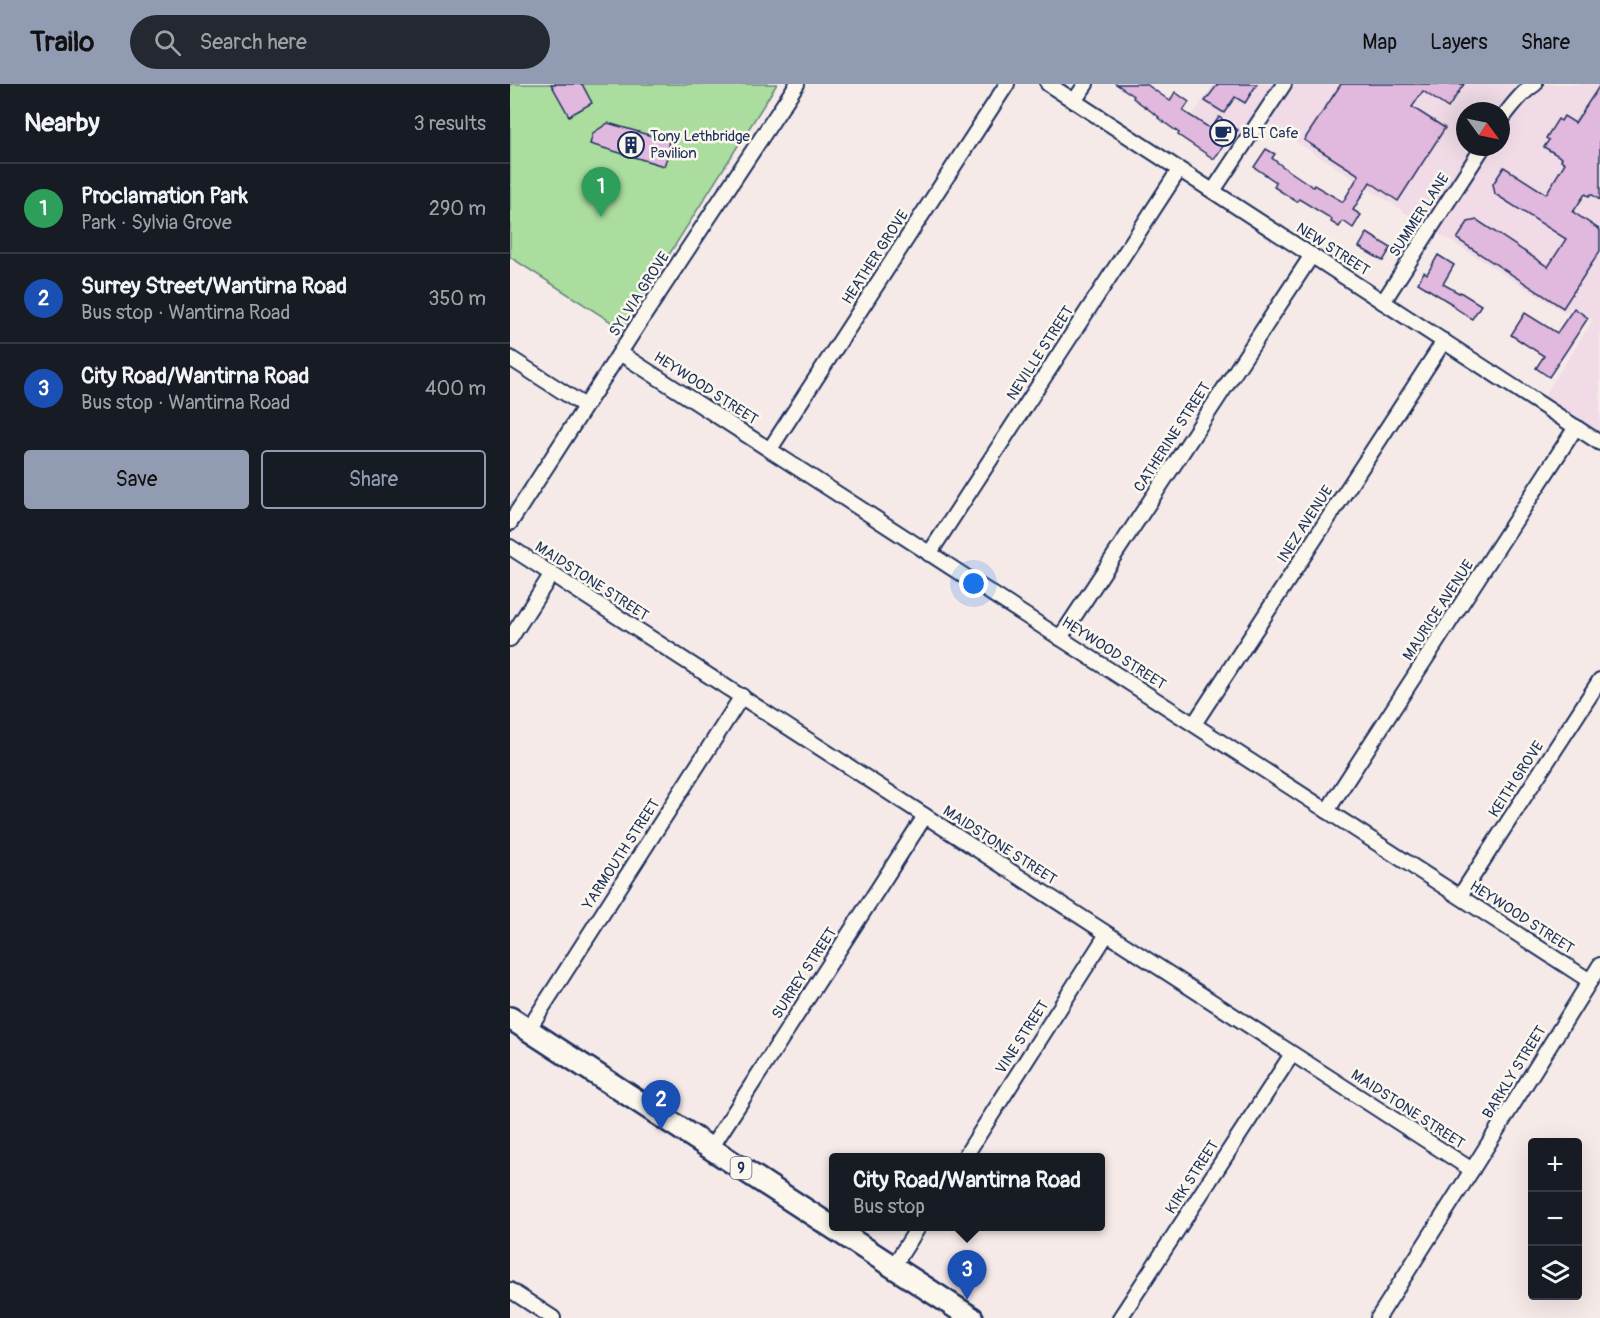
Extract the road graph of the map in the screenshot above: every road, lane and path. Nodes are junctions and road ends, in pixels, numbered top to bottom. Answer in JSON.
{"nodes":[{"id":1,"x":796,"y":84,"type":"edge"},
{"id":2,"x":1007,"y":84,"type":"edge"},
{"id":3,"x":1048,"y":84,"type":"edge"},
{"id":4,"x":1086,"y":84,"type":"edge"},
{"id":5,"x":1284,"y":84,"type":"edge"},
{"id":6,"x":1535,"y":84,"type":"edge"},
{"id":7,"x":1074,"y":101,"type":"junction"},
{"id":8,"x":1510,"y":109,"type":"edge"},
{"id":9,"x":1478,"y":156,"type":"edge"},
{"id":10,"x":1179,"y":170,"type":"junction"},
{"id":11,"x":1213,"y":192,"type":"junction"},
{"id":12,"x":1312,"y":255,"type":"junction"},
{"id":13,"x":1383,"y":302,"type":"junction"},
{"id":14,"x":1444,"y":341,"type":"junction"},
{"id":15,"x":620,"y":353,"type":"junction"},
{"id":16,"x":510,"y":358,"type":"edge"},
{"id":17,"x":585,"y":406,"type":"junction"},
{"id":18,"x":1576,"y":427,"type":"junction"},
{"id":19,"x":1600,"y":443,"type":"edge"},
{"id":20,"x":770,"y":449,"type":"junction"},
{"id":21,"x":510,"y":523,"type":"edge"},
{"id":22,"x":510,"y":548,"type":"edge"},
{"id":23,"x":929,"y":554,"type":"junction"},
{"id":24,"x":552,"y":575,"type":"junction"},
{"id":25,"x":1060,"y":638,"type":"junction"},
{"id":26,"x":510,"y":639,"type":"edge"},
{"id":27,"x":1600,"y":680,"type":"edge"},
{"id":28,"x":742,"y":696,"type":"junction"},
{"id":29,"x":1194,"y":724,"type":"junction"},
{"id":30,"x":1328,"y":811,"type":"junction"},
{"id":31,"x":925,"y":816,"type":"junction"},
{"id":32,"x":1460,"y":896,"type":"junction"},
{"id":33,"x":1107,"y":934,"type":"junction"},
{"id":34,"x":1600,"y":965,"type":"edge"},
{"id":35,"x":1590,"y":981,"type":"junction"},
{"id":36,"x":510,"y":1018,"type":"edge"},
{"id":37,"x":528,"y":1030,"type":"junction"},
{"id":38,"x":1292,"y":1054,"type":"junction"},
{"id":39,"x":711,"y":1148,"type":"junction"},
{"id":40,"x":967,"y":1153,"type":"edge"},
{"id":41,"x":1472,"y":1170,"type":"junction"},
{"id":42,"x":829,"y":1225,"type":"edge"},
{"id":43,"x":838,"y":1231,"type":"edge"},
{"id":44,"x":917,"y":1231,"type":"edge"},
{"id":45,"x":893,"y":1267,"type":"junction"},
{"id":46,"x":510,"y":1290,"type":"edge"},
{"id":47,"x":553,"y":1318,"type":"edge"},
{"id":48,"x":972,"y":1318,"type":"edge"},
{"id":49,"x":1120,"y":1318,"type":"edge"},
{"id":50,"x":1378,"y":1318,"type":"edge"}],
"edges":[{"from":1,"to":15,"type":"street","name":"SYLVIA GROVE"},
{"from":2,"to":20,"type":"street","name":"HEATHER GROVE"},
{"from":3,"to":7,"type":"street","name":"NEW STREET"},
{"from":4,"to":7,"type":"street"},
{"from":5,"to":11,"type":"street"},
{"from":6,"to":8,"type":"street"},
{"from":7,"to":10,"type":"street","name":"NEW STREET"},
{"from":9,"to":13,"type":"street","name":"SUMMER LANE"},
{"from":10,"to":11,"type":"street","name":"NEW STREET"},
{"from":10,"to":23,"type":"street","name":"NEVILLE STREET"},
{"from":11,"to":12,"type":"street","name":"NEW STREET"},
{"from":12,"to":13,"type":"street","name":"NEW STREET"},
{"from":12,"to":25,"type":"street","name":"CATHERINE STREET"},
{"from":13,"to":14,"type":"street","name":"NEW STREET"},
{"from":14,"to":18,"type":"street","name":"NEW STREET"},
{"from":14,"to":29,"type":"street","name":"INEZ AVENUE"},
{"from":15,"to":17,"type":"street","name":"SYLVIA GROVE"},
{"from":15,"to":20,"type":"street","name":"HEYWOOD STREET"},
{"from":16,"to":17,"type":"street"},
{"from":17,"to":21,"type":"street","name":"SYLVIA GROVE"},
{"from":18,"to":19,"type":"street","name":"NEW STREET"},
{"from":18,"to":30,"type":"street","name":"MAURICE AVENUE"},
{"from":20,"to":23,"type":"street","name":"HEYWOOD STREET"},
{"from":22,"to":24,"type":"street","name":"MAIDSTONE STREET"},
{"from":23,"to":25,"type":"street","name":"HEYWOOD STREET"},
{"from":24,"to":26,"type":"street"},
{"from":24,"to":28,"type":"street","name":"MAIDSTONE STREET"},
{"from":25,"to":29,"type":"street","name":"HEYWOOD STREET"},
{"from":27,"to":32,"type":"street","name":"KEITH GROVE"},
{"from":28,"to":31,"type":"street","name":"MAIDSTONE STREET"},
{"from":28,"to":37,"type":"street","name":"YARMOUTH STREET"},
{"from":29,"to":30,"type":"street","name":"HEYWOOD STREET"},
{"from":30,"to":32,"type":"street","name":"HEYWOOD STREET"},
{"from":31,"to":33,"type":"street","name":"MAIDSTONE STREET"},
{"from":31,"to":39,"type":"street","name":"SURREY STREET"},
{"from":32,"to":35,"type":"street","name":"HEYWOOD STREET"},
{"from":33,"to":38,"type":"street","name":"MAIDSTONE STREET"},
{"from":33,"to":40,"type":"street","name":"VINE STREET"},
{"from":34,"to":35,"type":"street","name":"BARKLY STREET"},
{"from":35,"to":41,"type":"street","name":"BARKLY STREET"},
{"from":36,"to":37,"type":"main road","number":"9"},
{"from":37,"to":39,"type":"main road","number":"9"},
{"from":38,"to":41,"type":"street","name":"MAIDSTONE STREET"},
{"from":38,"to":49,"type":"street","name":"KIRK STREET"},
{"from":39,"to":42,"type":"main road","number":"9"},
{"from":41,"to":50,"type":"street","name":"BARKLY STREET"},
{"from":43,"to":45,"type":"main road","number":"9"},
{"from":44,"to":45,"type":"street"},
{"from":45,"to":48,"type":"main road","number":"9"},
{"from":46,"to":47,"type":"street"}]}
